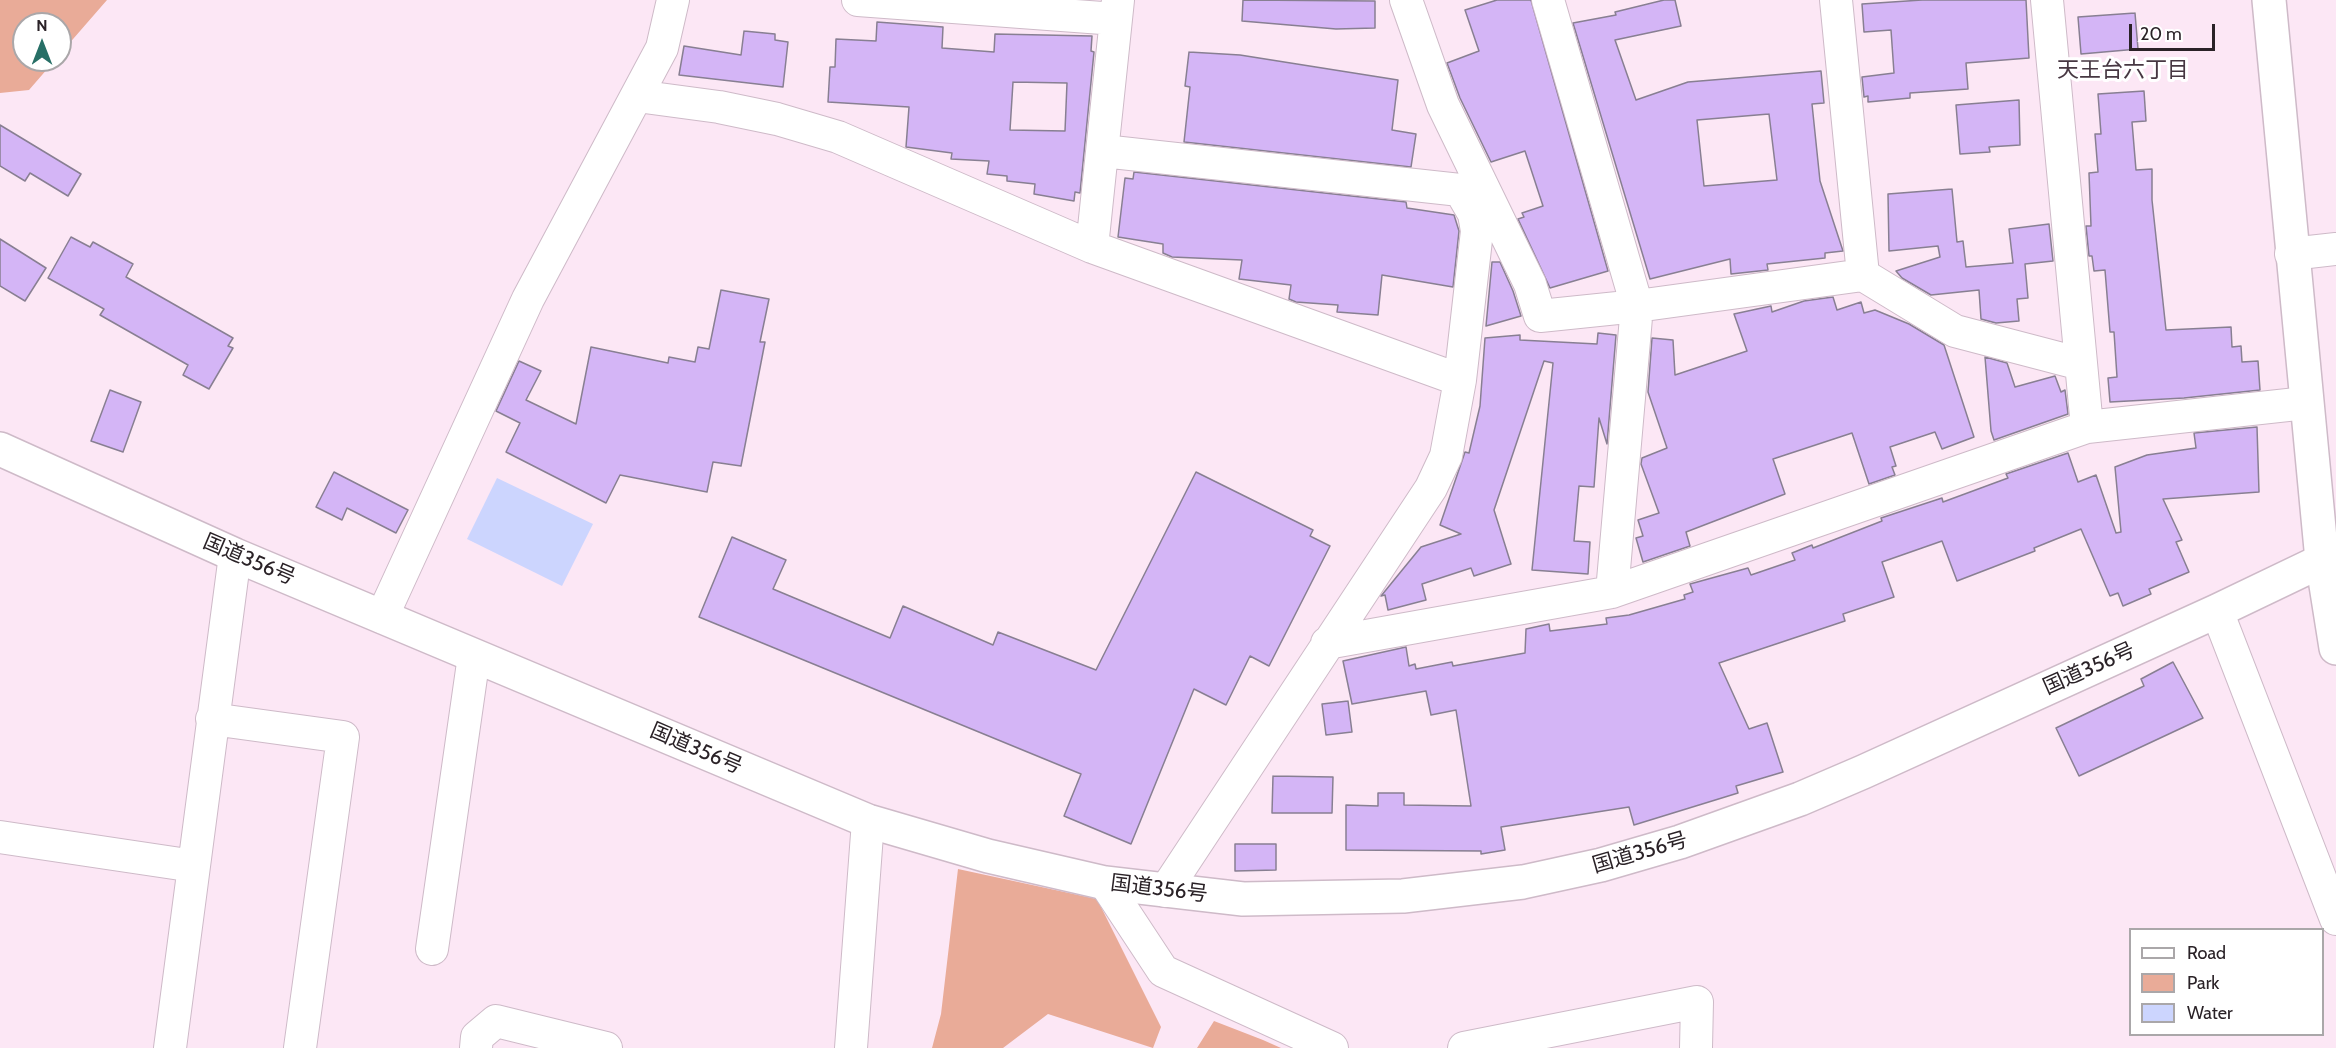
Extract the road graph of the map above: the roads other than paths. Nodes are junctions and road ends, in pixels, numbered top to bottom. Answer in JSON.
{"nodes":[{"id":1,"x":673,"y":0,"type":"edge"},
{"id":2,"x":858,"y":0,"type":"edge"},
{"id":3,"x":1406,"y":0,"type":"edge"},
{"id":4,"x":1548,"y":0,"type":"edge"},
{"id":5,"x":1836,"y":0,"type":"edge"},
{"id":6,"x":2047,"y":0,"type":"edge"},
{"id":7,"x":2269,"y":0,"type":"edge"},
{"id":8,"x":1117,"y":9,"type":"edge"},
{"id":9,"x":638,"y":96,"type":"junction"},
{"id":10,"x":1102,"y":151,"type":"junction"},
{"id":11,"x":1092,"y":247,"type":"junction"},
{"id":12,"x":2336,"y":249,"type":"edge"},
{"id":13,"x":2291,"y":254,"type":"junction"},
{"id":14,"x":1863,"y":275,"type":"junction"},
{"id":15,"x":1637,"y":306,"type":"junction"},
{"id":16,"x":2081,"y":364,"type":"junction"},
{"id":17,"x":1460,"y":380,"type":"junction"},
{"id":18,"x":2306,"y":404,"type":"junction"},
{"id":19,"x":2087,"y":427,"type":"junction"},
{"id":20,"x":0,"y":450,"type":"edge"},
{"id":21,"x":235,"y":555,"type":"junction"},
{"id":22,"x":2329,"y":557,"type":"edge"},
{"id":23,"x":1612,"y":592,"type":"junction"},
{"id":24,"x":2217,"y":611,"type":"junction"},
{"id":25,"x":382,"y":617,"type":"junction"},
{"id":26,"x":1327,"y":643,"type":"junction"},
{"id":27,"x":2336,"y":648,"type":"edge"},
{"id":28,"x":474,"y":656,"type":"junction"},
{"id":29,"x":212,"y":719,"type":"junction"},
{"id":30,"x":868,"y":822,"type":"junction"},
{"id":31,"x":0,"y":837,"type":"edge"},
{"id":32,"x":194,"y":866,"type":"junction"},
{"id":33,"x":1105,"y":883,"type":"junction"},
{"id":34,"x":1165,"y":891,"type":"junction"},
{"id":35,"x":2336,"y":919,"type":"edge"},
{"id":36,"x":432,"y":949,"type":"dead end"},
{"id":37,"x":170,"y":1048,"type":"edge"},
{"id":38,"x":300,"y":1048,"type":"edge"},
{"id":39,"x":476,"y":1048,"type":"edge"},
{"id":40,"x":606,"y":1048,"type":"edge"},
{"id":41,"x":851,"y":1048,"type":"edge"},
{"id":42,"x":1332,"y":1048,"type":"edge"},
{"id":43,"x":1464,"y":1048,"type":"edge"},
{"id":44,"x":1696,"y":1048,"type":"edge"}],
"edges":[{"from":1,"to":9,"type":"street"},
{"from":2,"to":8,"type":"street"},
{"from":3,"to":15,"type":"street"},
{"from":4,"to":15,"type":"street"},
{"from":5,"to":14,"type":"street"},
{"from":6,"to":16,"type":"street"},
{"from":7,"to":13,"type":"main road"},
{"from":8,"to":10,"type":"street"},
{"from":9,"to":11,"type":"street"},
{"from":9,"to":25,"type":"street"},
{"from":10,"to":11,"type":"street"},
{"from":10,"to":17,"type":"street"},
{"from":11,"to":17,"type":"street"},
{"from":12,"to":13,"type":"street"},
{"from":13,"to":18,"type":"main road"},
{"from":14,"to":15,"type":"street"},
{"from":14,"to":16,"type":"street"},
{"from":15,"to":23,"type":"street"},
{"from":16,"to":19,"type":"street"},
{"from":17,"to":26,"type":"street"},
{"from":18,"to":19,"type":"street"},
{"from":18,"to":22,"type":"main road"},
{"from":19,"to":23,"type":"street"},
{"from":20,"to":21,"type":"main road","name":"国道356号"},
{"from":21,"to":25,"type":"main road","name":"国道356号"},
{"from":21,"to":29,"type":"street"},
{"from":22,"to":24,"type":"main road","name":"国道356号"},
{"from":22,"to":27,"type":"main road"},
{"from":23,"to":26,"type":"street"},
{"from":24,"to":34,"type":"main road","name":"国道356号"},
{"from":24,"to":35,"type":"street"},
{"from":25,"to":28,"type":"main road","name":"国道356号"},
{"from":26,"to":34,"type":"street"},
{"from":28,"to":30,"type":"main road","name":"国道356号"},
{"from":28,"to":36,"type":"street"},
{"from":29,"to":32,"type":"street"},
{"from":29,"to":38,"type":"street"},
{"from":30,"to":33,"type":"main road","name":"国道356号"},
{"from":30,"to":41,"type":"street"},
{"from":31,"to":32,"type":"street"},
{"from":32,"to":37,"type":"street"},
{"from":33,"to":34,"type":"main road","name":"国道356号"},
{"from":33,"to":42,"type":"street"},
{"from":39,"to":40,"type":"street"},
{"from":43,"to":44,"type":"street"}]}
